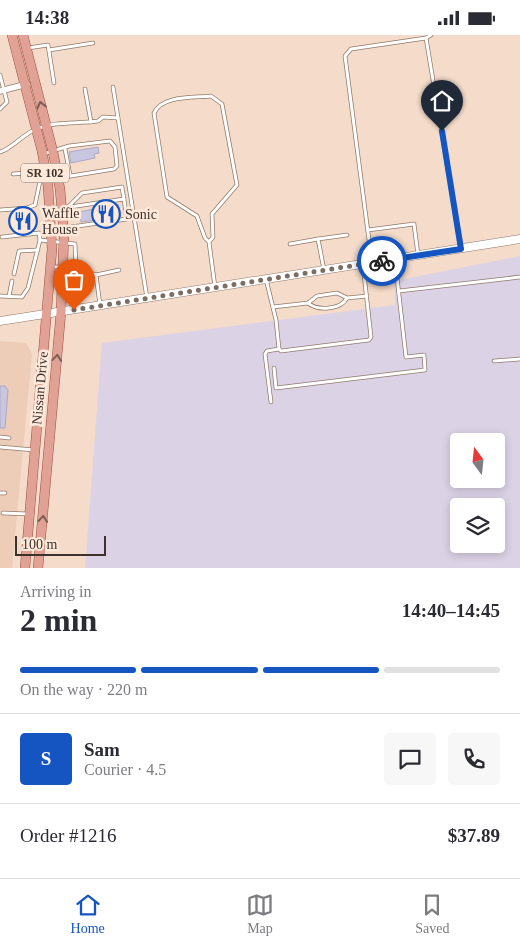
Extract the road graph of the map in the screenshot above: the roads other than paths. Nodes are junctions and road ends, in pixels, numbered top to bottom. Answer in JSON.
{"nodes":[{"id":1,"x":12,"y":35,"type":"edge"},
{"id":2,"x":23,"y":35,"type":"edge"},
{"id":3,"x":431,"y":35,"type":"edge"},
{"id":4,"x":426,"y":38,"type":"junction"},
{"id":5,"x":93,"y":43,"type":"dead end"},
{"id":6,"x":27,"y":48,"type":"junction"},
{"id":7,"x":49,"y":50,"type":"junction"},
{"id":8,"x":0,"y":75,"type":"edge"},
{"id":9,"x":36,"y":82,"type":"junction"},
{"id":10,"x":54,"y":83,"type":"dead end"},
{"id":11,"x":25,"y":85,"type":"junction"},
{"id":12,"x":113,"y":87,"type":"dead end"},
{"id":13,"x":85,"y":89,"type":"dead end"},
{"id":14,"x":2,"y":91,"type":"edge"},
{"id":15,"x":0,"y":109,"type":"edge"},
{"id":16,"x":118,"y":118,"type":"junction"},
{"id":17,"x":90,"y":122,"type":"junction"},
{"id":18,"x":46,"y":125,"type":"junction"},
{"id":19,"x":36,"y":129,"type":"junction"},
{"id":20,"x":65,"y":149,"type":"junction"},
{"id":21,"x":0,"y":152,"type":"edge"},
{"id":22,"x":53,"y":152,"type":"junction"},
{"id":23,"x":42,"y":154,"type":"junction"},
{"id":24,"x":126,"y":165,"type":"junction"},
{"id":25,"x":117,"y":166,"type":"junction"},
{"id":26,"x":13,"y":174,"type":"dead end"},
{"id":27,"x":70,"y":175,"type":"junction"},
{"id":28,"x":58,"y":177,"type":"junction"},
{"id":29,"x":43,"y":180,"type":"junction"},
{"id":30,"x":129,"y":186,"type":"junction"},
{"id":31,"x":122,"y":187,"type":"junction"},
{"id":32,"x":124,"y":199,"type":"junction"},
{"id":33,"x":65,"y":207,"type":"junction"},
{"id":34,"x":49,"y":208,"type":"junction"},
{"id":35,"x":0,"y":210,"type":"edge"},
{"id":36,"x":127,"y":219,"type":"junction"},
{"id":37,"x":134,"y":219,"type":"junction"},
{"id":38,"x":64,"y":228,"type":"junction"},
{"id":39,"x":368,"y":230,"type":"junction"},
{"id":40,"x":347,"y":235,"type":"dead end"},
{"id":41,"x":2,"y":237,"type":"dead end"},
{"id":42,"x":318,"y":239,"type":"junction"},
{"id":43,"x":520,"y":239,"type":"edge"},
{"id":44,"x":40,"y":240,"type":"junction"},
{"id":45,"x":51,"y":242,"type":"junction"},
{"id":46,"x":210,"y":242,"type":"junction"},
{"id":47,"x":64,"y":243,"type":"junction"},
{"id":48,"x":290,"y":244,"type":"dead end"},
{"id":49,"x":461,"y":249,"type":"junction"},
{"id":50,"x":38,"y":250,"type":"junction"},
{"id":51,"x":418,"y":255,"type":"junction"},
{"id":52,"x":395,"y":259,"type":"junction"},
{"id":53,"x":28,"y":262,"type":"dead end"},
{"id":54,"x":372,"y":263,"type":"junction"},
{"id":55,"x":34,"y":264,"type":"junction"},
{"id":56,"x":363,"y":264,"type":"junction"},
{"id":57,"x":50,"y":267,"type":"junction"},
{"id":58,"x":63,"y":267,"type":"junction"},
{"id":59,"x":76,"y":267,"type":"junction"},
{"id":60,"x":26,"y":269,"type":"dead end"},
{"id":61,"x":119,"y":270,"type":"dead end"},
{"id":62,"x":324,"y":270,"type":"junction"},
{"id":63,"x":32,"y":271,"type":"junction"},
{"id":64,"x":14,"y":274,"type":"dead end"},
{"id":65,"x":96,"y":275,"type":"junction"},
{"id":66,"x":520,"y":277,"type":"edge"},
{"id":67,"x":266,"y":279,"type":"junction"},
{"id":68,"x":23,"y":280,"type":"dead end"},
{"id":69,"x":30,"y":281,"type":"junction"},
{"id":70,"x":13,"y":283,"type":"dead end"},
{"id":71,"x":22,"y":286,"type":"dead end"},
{"id":72,"x":215,"y":287,"type":"junction"},
{"id":73,"x":28,"y":288,"type":"junction"},
{"id":74,"x":399,"y":291,"type":"junction"},
{"id":75,"x":9,"y":295,"type":"junction"},
{"id":76,"x":367,"y":296,"type":"junction"},
{"id":77,"x":0,"y":297,"type":"edge"},
{"id":78,"x":347,"y":298,"type":"junction"},
{"id":79,"x":147,"y":299,"type":"junction"},
{"id":80,"x":308,"y":303,"type":"junction"},
{"id":81,"x":100,"y":306,"type":"junction"},
{"id":82,"x":273,"y":307,"type":"junction"},
{"id":83,"x":61,"y":312,"type":"junction"},
{"id":84,"x":46,"y":314,"type":"junction"},
{"id":85,"x":0,"y":321,"type":"edge"},
{"id":86,"x":279,"y":349,"type":"junction"},
{"id":87,"x":520,"y":359,"type":"edge"},
{"id":88,"x":494,"y":361,"type":"dead end"},
{"id":89,"x":274,"y":368,"type":"dead end"},
{"id":90,"x":271,"y":401,"type":"dead end"},
{"id":91,"x":0,"y":437,"type":"edge"},
{"id":92,"x":9,"y":438,"type":"dead end"},
{"id":93,"x":0,"y":447,"type":"edge"},
{"id":94,"x":34,"y":450,"type":"junction"},
{"id":95,"x":0,"y":493,"type":"edge"},
{"id":96,"x":5,"y":493,"type":"dead end"},
{"id":97,"x":3,"y":513,"type":"dead end"},
{"id":98,"x":29,"y":514,"type":"junction"},
{"id":99,"x":25,"y":568,"type":"edge"},
{"id":100,"x":38,"y":568,"type":"edge"}],
"edges":[{"from":1,"to":11,"type":"main road","name":"Nissan Drive","number":"SR 102"},
{"from":2,"to":6,"type":"main road","name":"Nissan Drive","number":"SR 102"},
{"from":3,"to":4,"type":"lane"},
{"from":4,"to":39,"type":"lane"},
{"from":4,"to":49,"type":"lane"},
{"from":5,"to":7,"type":"lane"},
{"from":6,"to":7,"type":"lane"},
{"from":6,"to":9,"type":"main road","name":"Nissan Drive","number":"SR 102"},
{"from":7,"to":10,"type":"lane"},
{"from":8,"to":14,"type":"lane"},
{"from":9,"to":11,"type":"street"},
{"from":18,"to":9,"type":"main road","name":"Nissan Drive","number":"SR 102","one_way":true},
{"from":11,"to":14,"type":"street"},
{"from":11,"to":19,"type":"main road","name":"Nissan Drive","number":"SR 102"},
{"from":12,"to":16,"type":"lane"},
{"from":13,"to":17,"type":"lane"},
{"from":14,"to":15,"type":"lane"},
{"from":16,"to":17,"type":"lane"},
{"from":16,"to":24,"type":"lane"},
{"from":17,"to":18,"type":"lane"},
{"from":18,"to":19,"type":"lane"},
{"from":18,"to":22,"type":"main road","name":"Nissan Drive","number":"SR 102"},
{"from":19,"to":21,"type":"lane"},
{"from":19,"to":23,"type":"main road","name":"Nissan Drive","number":"SR 102"},
{"from":20,"to":22,"type":"lane"},
{"from":20,"to":25,"type":"lane"},
{"from":20,"to":27,"type":"lane"},
{"from":22,"to":23,"type":"lane"},
{"from":22,"to":28,"type":"main road","name":"Nissan Drive","number":"SR 102"},
{"from":23,"to":29,"type":"main road","name":"Nissan Drive","number":"SR 102"},
{"from":24,"to":25,"type":"lane"},
{"from":24,"to":30,"type":"lane"},
{"from":25,"to":27,"type":"lane"},
{"from":26,"to":29,"type":"lane"},
{"from":27,"to":28,"type":"lane"},
{"from":28,"to":29,"type":"lane"},
{"from":28,"to":33,"type":"main road","name":"Nissan Drive","number":"SR 102"},
{"from":29,"to":34,"type":"main road","name":"Nissan Drive","number":"SR 102"},
{"from":29,"to":35,"type":"lane"},
{"from":30,"to":31,"type":"lane"},
{"from":30,"to":37,"type":"lane"},
{"from":31,"to":32,"type":"lane"},
{"from":31,"to":33,"type":"lane"},
{"from":32,"to":33,"type":"lane"},
{"from":32,"to":36,"type":"lane"},
{"from":33,"to":34,"type":"lane"},
{"from":33,"to":38,"type":"main road","name":"Nissan Drive","number":"SR 102"},
{"from":34,"to":45,"type":"main road","name":"Nissan Drive","number":"SR 102"},
{"from":36,"to":37,"type":"lane"},
{"from":36,"to":38,"type":"lane"},
{"from":37,"to":79,"type":"lane"},
{"from":38,"to":47,"type":"main road","name":"Nissan Drive","number":"SR 102"},
{"from":39,"to":51,"type":"lane"},
{"from":39,"to":54,"type":"lane"},
{"from":40,"to":42,"type":"lane"},
{"from":41,"to":44,"type":"lane"},
{"from":42,"to":48,"type":"lane"},
{"from":42,"to":62,"type":"lane"},
{"from":43,"to":49,"type":"street"},
{"from":44,"to":45,"type":"lane"},
{"from":44,"to":50,"type":"lane"},
{"from":45,"to":47,"type":"lane"},
{"from":45,"to":57,"type":"main road","name":"Nissan Drive","number":"SR 102"},
{"from":46,"to":46,"type":"lane"},
{"from":46,"to":72,"type":"lane"},
{"from":47,"to":58,"type":"main road","name":"Nissan Drive","number":"SR 102"},
{"from":47,"to":59,"type":"lane"},
{"from":49,"to":51,"type":"street"},
{"from":50,"to":55,"type":"lane"},
{"from":50,"to":64,"type":"lane"},
{"from":51,"to":52,"type":"street"},
{"from":52,"to":54,"type":"street"},
{"from":52,"to":74,"type":"lane"},
{"from":53,"to":55,"type":"lane"},
{"from":54,"to":56,"type":"street"},
{"from":55,"to":63,"type":"lane"},
{"from":56,"to":62,"type":"street"},
{"from":56,"to":76,"type":"lane"},
{"from":57,"to":58,"type":"lane"},
{"from":57,"to":84,"type":"main road","name":"Nissan Drive","number":"SR 102"},
{"from":58,"to":59,"type":"lane"},
{"from":58,"to":83,"type":"main road","name":"Nissan Drive","number":"SR 102"},
{"from":59,"to":65,"type":"lane"},
{"from":60,"to":63,"type":"lane"},
{"from":61,"to":65,"type":"lane"},
{"from":62,"to":67,"type":"street"},
{"from":63,"to":69,"type":"lane"},
{"from":65,"to":81,"type":"lane"},
{"from":66,"to":74,"type":"lane"},
{"from":67,"to":72,"type":"street"},
{"from":67,"to":82,"type":"lane"},
{"from":68,"to":69,"type":"lane"},
{"from":69,"to":73,"type":"lane"},
{"from":70,"to":75,"type":"lane"},
{"from":71,"to":73,"type":"lane"},
{"from":72,"to":79,"type":"street"},
{"from":73,"to":75,"type":"lane"},
{"from":74,"to":89,"type":"lane"},
{"from":75,"to":77,"type":"lane"},
{"from":76,"to":78,"type":"lane"},
{"from":76,"to":86,"type":"lane"},
{"from":78,"to":80,"type":"lane"},
{"from":78,"to":80,"type":"lane"},
{"from":79,"to":81,"type":"street"},
{"from":80,"to":82,"type":"lane"},
{"from":81,"to":83,"type":"street"},
{"from":82,"to":86,"type":"lane"},
{"from":83,"to":84,"type":"street"},
{"from":100,"to":83,"type":"main road","name":"Nissan Drive","number":"SR 102","one_way":true},
{"from":84,"to":85,"type":"street"},
{"from":84,"to":94,"type":"main road","name":"Nissan Drive","number":"SR 102"},
{"from":86,"to":90,"type":"lane"},
{"from":87,"to":88,"type":"lane"},
{"from":91,"to":92,"type":"lane"},
{"from":93,"to":94,"type":"lane"},
{"from":94,"to":98,"type":"main road","name":"Nissan Drive","number":"SR 102"},
{"from":95,"to":96,"type":"lane"},
{"from":97,"to":98,"type":"lane"},
{"from":98,"to":99,"type":"main road","name":"Nissan Drive","number":"SR 102"}]}
